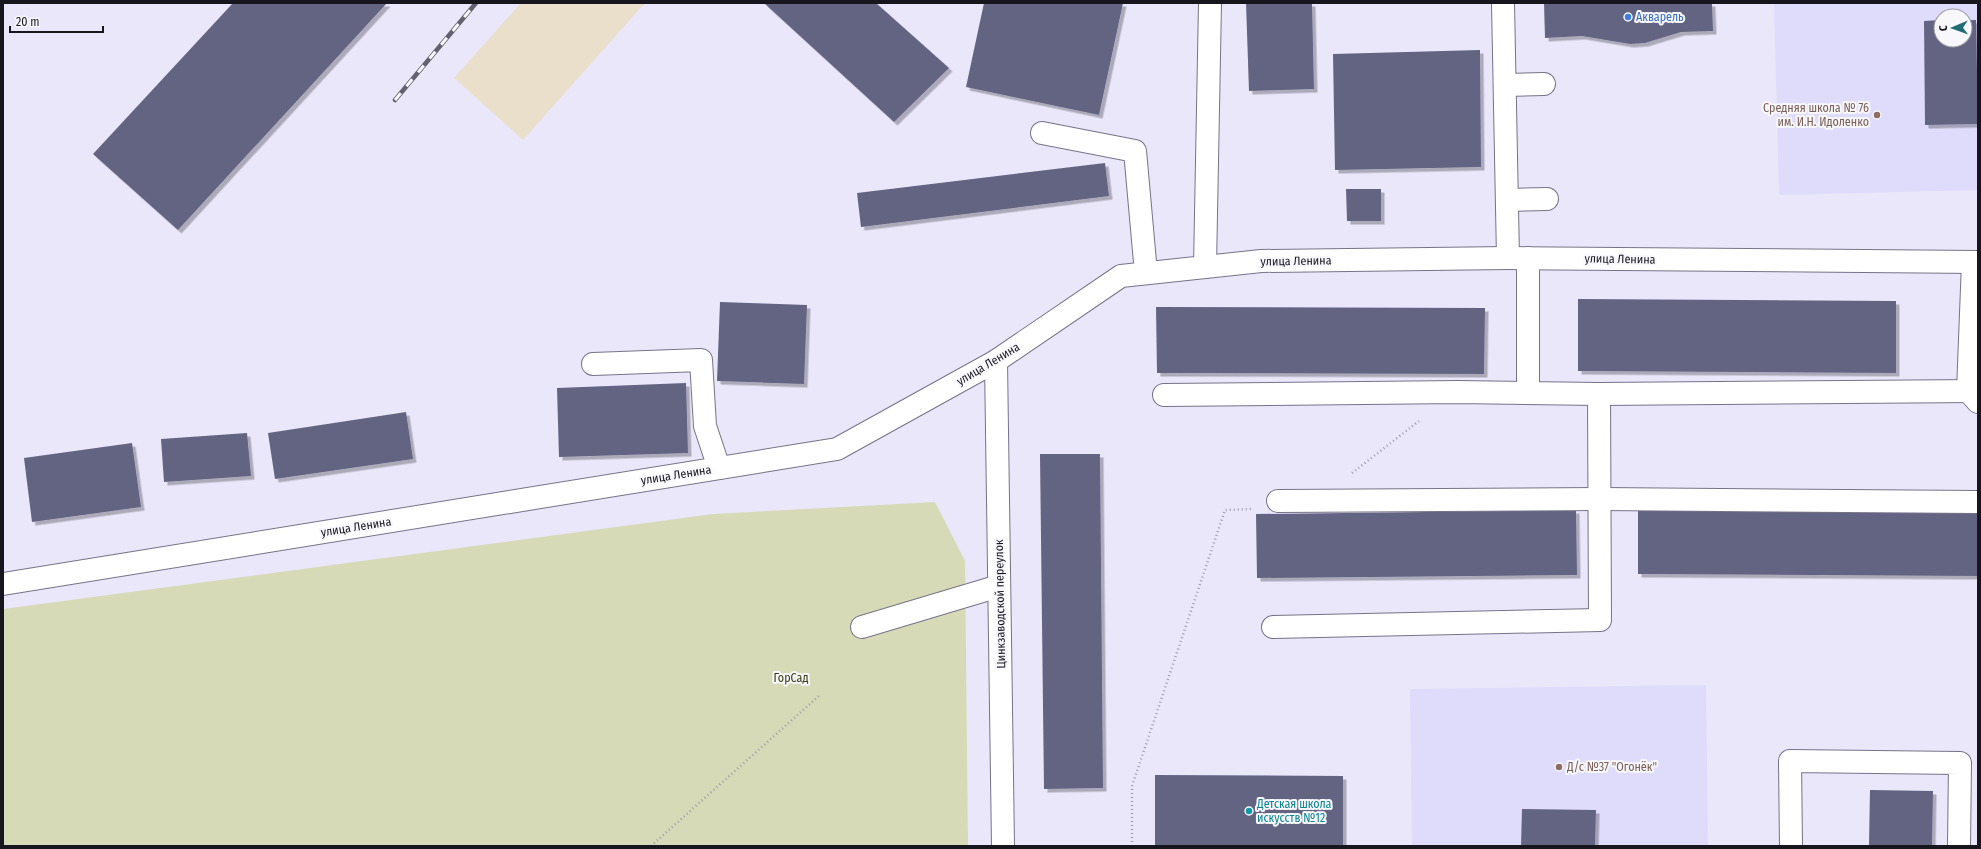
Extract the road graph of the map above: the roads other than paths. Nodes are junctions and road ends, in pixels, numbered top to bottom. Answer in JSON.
{"nodes":[{"id":1,"x":1210,"y":3,"type":"edge"},
{"id":2,"x":1503,"y":3,"type":"edge"},
{"id":3,"x":1505,"y":84,"type":"junction"},
{"id":4,"x":1544,"y":84,"type":"dead end"},
{"id":5,"x":1042,"y":133,"type":"dead end"},
{"id":6,"x":1547,"y":199,"type":"dead end"},
{"id":7,"x":1507,"y":200,"type":"junction"},
{"id":8,"x":1518,"y":258,"type":"junction"},
{"id":9,"x":1976,"y":262,"type":"edge"},
{"id":10,"x":1205,"y":267,"type":"junction"},
{"id":11,"x":1146,"y":274,"type":"junction"},
{"id":12,"x":996,"y":361,"type":"junction"},
{"id":13,"x":593,"y":364,"type":"dead end"},
{"id":14,"x":1528,"y":393,"type":"junction"},
{"id":15,"x":1599,"y":394,"type":"junction"},
{"id":16,"x":1164,"y":395,"type":"dead end"},
{"id":17,"x":1975,"y":395,"type":"edge"},
{"id":18,"x":719,"y":468,"type":"junction"},
{"id":19,"x":1600,"y":499,"type":"junction"},
{"id":20,"x":1278,"y":501,"type":"dead end"},
{"id":21,"x":1978,"y":502,"type":"edge"},
{"id":22,"x":3,"y":584,"type":"edge"},
{"id":23,"x":999,"y":586,"type":"junction"},
{"id":24,"x":862,"y":626,"type":"dead end"},
{"id":25,"x":1273,"y":627,"type":"dead end"},
{"id":26,"x":1003,"y":846,"type":"edge"},
{"id":27,"x":1791,"y":846,"type":"edge"},
{"id":28,"x":1959,"y":846,"type":"edge"}],
"edges":[{"from":1,"to":10,"type":"street"},
{"from":2,"to":3,"type":"street"},
{"from":3,"to":4,"type":"street"},
{"from":3,"to":7,"type":"street"},
{"from":5,"to":11,"type":"street"},
{"from":6,"to":7,"type":"street"},
{"from":7,"to":8,"type":"street"},
{"from":8,"to":9,"type":"street","name":"улица Ленина"},
{"from":8,"to":10,"type":"street","name":"улица Ленина"},
{"from":8,"to":14,"type":"street"},
{"from":9,"to":17,"type":"street"},
{"from":10,"to":11,"type":"street","name":"улица Ленина"},
{"from":11,"to":12,"type":"street","name":"улица Ленина"},
{"from":12,"to":18,"type":"street","name":"улица Ленина"},
{"from":12,"to":23,"type":"street","name":"Цинкзаводской переулок"},
{"from":13,"to":18,"type":"street"},
{"from":14,"to":15,"type":"street"},
{"from":14,"to":16,"type":"street"},
{"from":15,"to":17,"type":"street"},
{"from":15,"to":19,"type":"street"},
{"from":18,"to":22,"type":"street","name":"улица Ленина"},
{"from":19,"to":20,"type":"street"},
{"from":19,"to":21,"type":"street"},
{"from":19,"to":25,"type":"street"},
{"from":23,"to":24,"type":"street"},
{"from":23,"to":26,"type":"street","name":"Цинкзаводской переулок"},
{"from":27,"to":28,"type":"street"}]}
